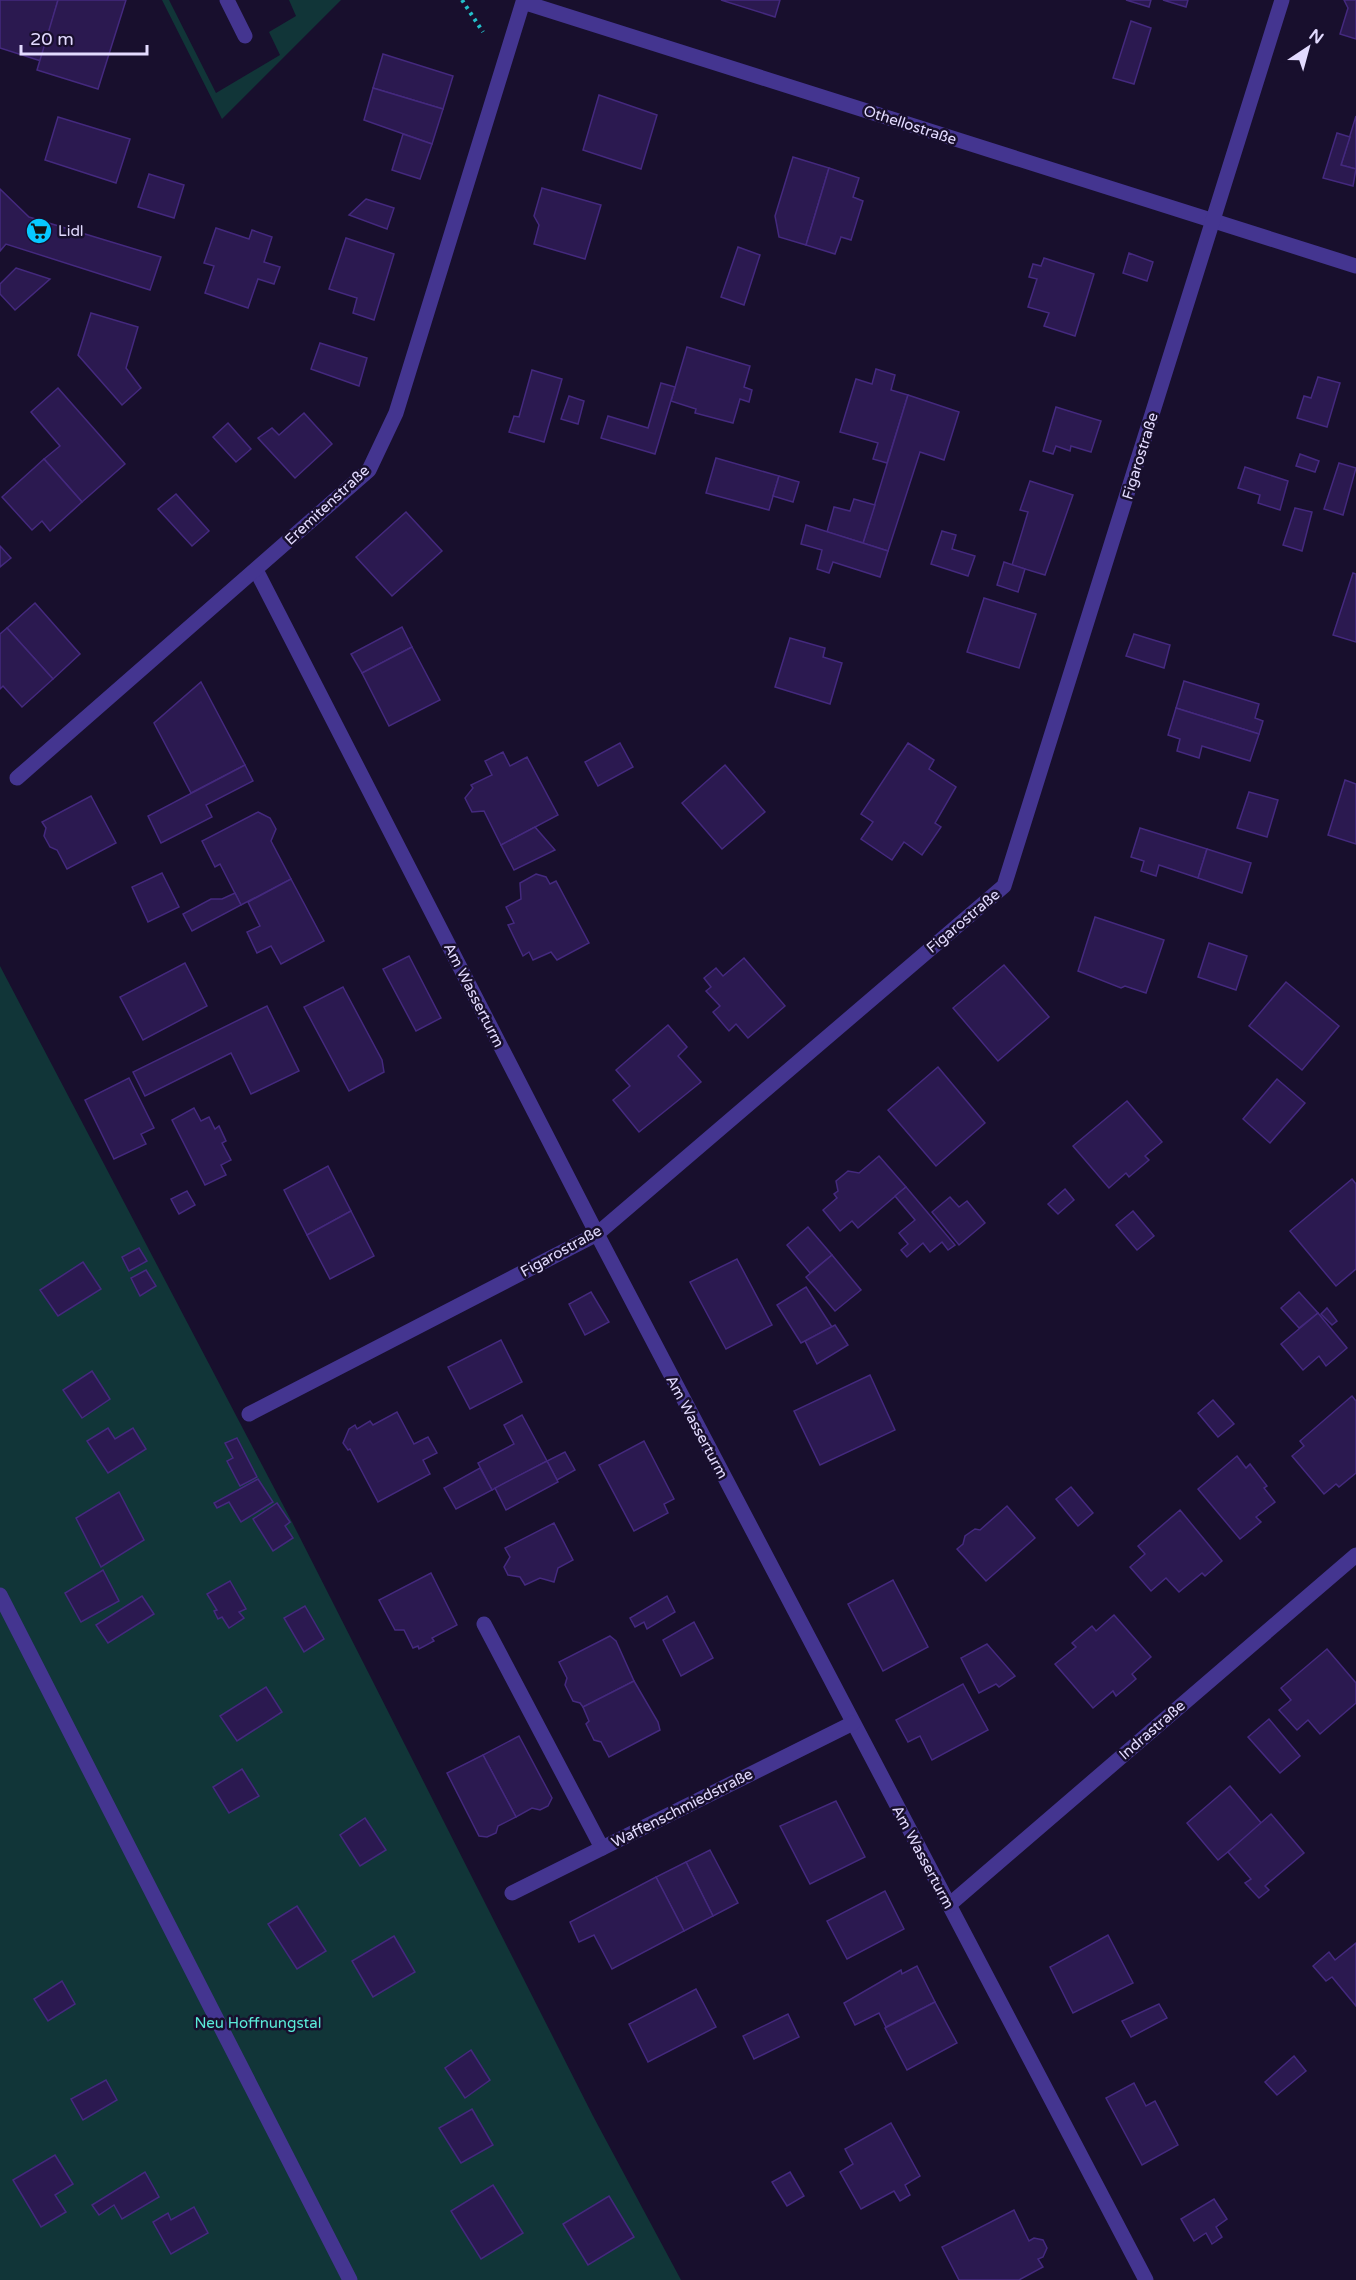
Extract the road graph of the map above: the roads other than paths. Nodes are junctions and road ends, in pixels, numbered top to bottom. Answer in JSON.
{"nodes":[{"id":1,"x":227,"y":0,"type":"edge"},
{"id":2,"x":1282,"y":0,"type":"edge"},
{"id":3,"x":246,"y":36,"type":"dead end"},
{"id":4,"x":502,"y":61,"type":"joint"},
{"id":5,"x":1214,"y":221,"type":"junction"},
{"id":6,"x":1356,"y":266,"type":"edge"},
{"id":7,"x":256,"y":570,"type":"junction"},
{"id":8,"x":17,"y":778,"type":"dead end"},
{"id":9,"x":597,"y":1234,"type":"junction"},
{"id":10,"x":249,"y":1414,"type":"dead end"},
{"id":11,"x":1356,"y":1555,"type":"edge"},
{"id":12,"x":0,"y":1595,"type":"edge"},
{"id":13,"x":484,"y":1624,"type":"dead end"},
{"id":14,"x":852,"y":1723,"type":"junction"},
{"id":15,"x":602,"y":1848,"type":"junction"},
{"id":16,"x":512,"y":1893,"type":"dead end"},
{"id":17,"x":949,"y":1905,"type":"junction"},
{"id":18,"x":350,"y":2280,"type":"edge"},
{"id":19,"x":1146,"y":2280,"type":"edge"}],
"edges":[{"from":1,"to":3,"type":"street"},
{"from":2,"to":5,"type":"street","name":"Figarostraße"},
{"from":4,"to":5,"type":"street","name":"Othellostraße"},
{"from":4,"to":7,"type":"street","name":"Eremitenstraße"},
{"from":5,"to":6,"type":"street","name":"Othellostraße"},
{"from":5,"to":9,"type":"street","name":"Figarostraße"},
{"from":7,"to":8,"type":"street","name":"Eremitenstraße"},
{"from":7,"to":9,"type":"street","name":"Am Wasserturm"},
{"from":9,"to":10,"type":"street","name":"Figarostraße"},
{"from":9,"to":14,"type":"street","name":"Am Wasserturm"},
{"from":11,"to":17,"type":"street","name":"Indrastraße"},
{"from":12,"to":18,"type":"street"},
{"from":13,"to":15,"type":"street"},
{"from":14,"to":15,"type":"street","name":"Waffenschmiedstraße"},
{"from":14,"to":17,"type":"street","name":"Am Wasserturm"},
{"from":15,"to":16,"type":"street","name":"Waffenschmiedstraße"},
{"from":17,"to":19,"type":"street","name":"Am Wasserturm"}]}
